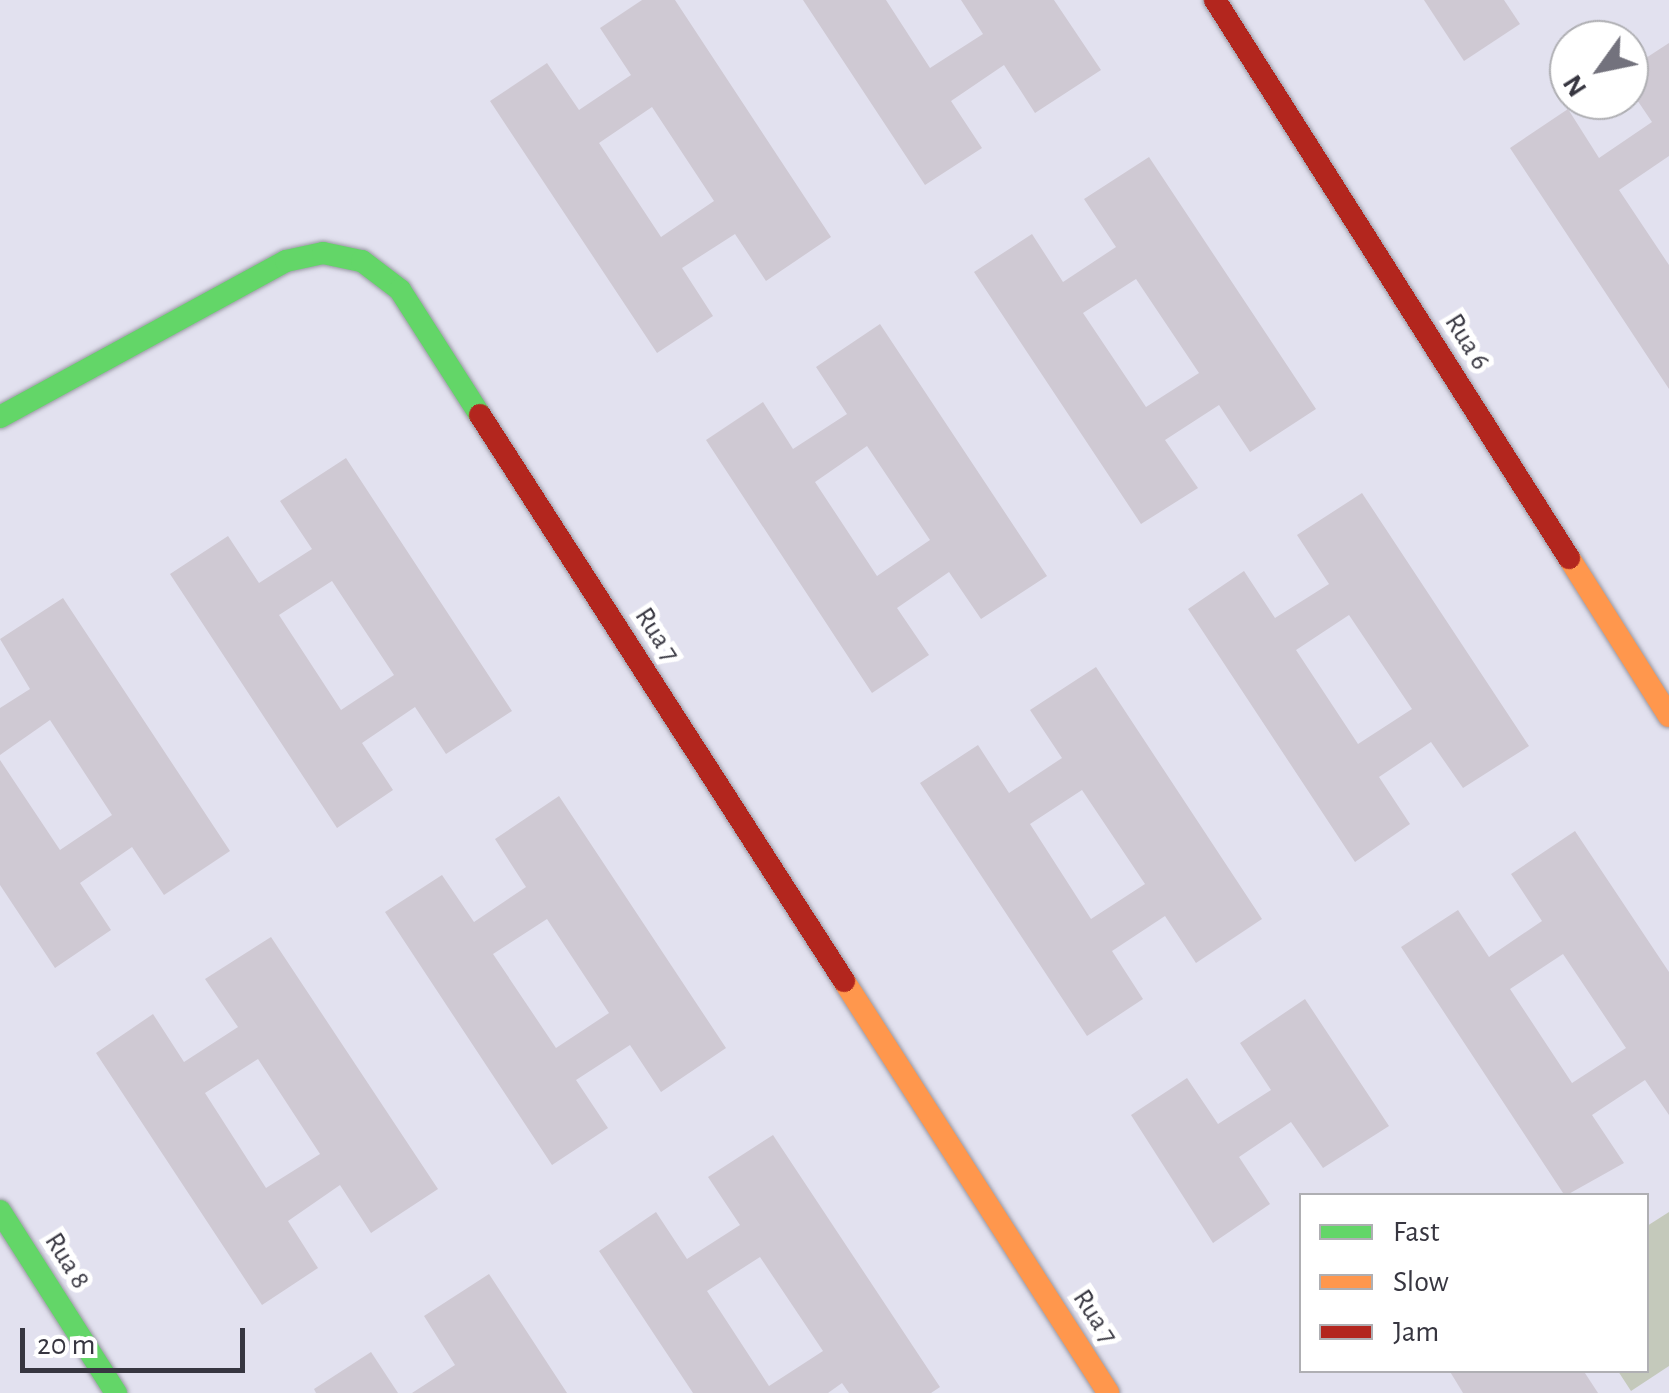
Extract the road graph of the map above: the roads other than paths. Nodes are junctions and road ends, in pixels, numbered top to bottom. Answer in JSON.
{"nodes":[{"id":1,"x":1215,"y":0,"type":"edge"},
{"id":2,"x":0,"y":416,"type":"edge"},
{"id":3,"x":1669,"y":716,"type":"edge"},
{"id":4,"x":0,"y":1211,"type":"edge"},
{"id":5,"x":116,"y":1393,"type":"edge"},
{"id":6,"x":1108,"y":1393,"type":"edge"}],
"edges":[{"from":1,"to":3,"type":"street","name":"Rua 6"},
{"from":2,"to":6,"type":"street","name":"Rua 7"},
{"from":4,"to":5,"type":"street","name":"Rua 8"}]}
